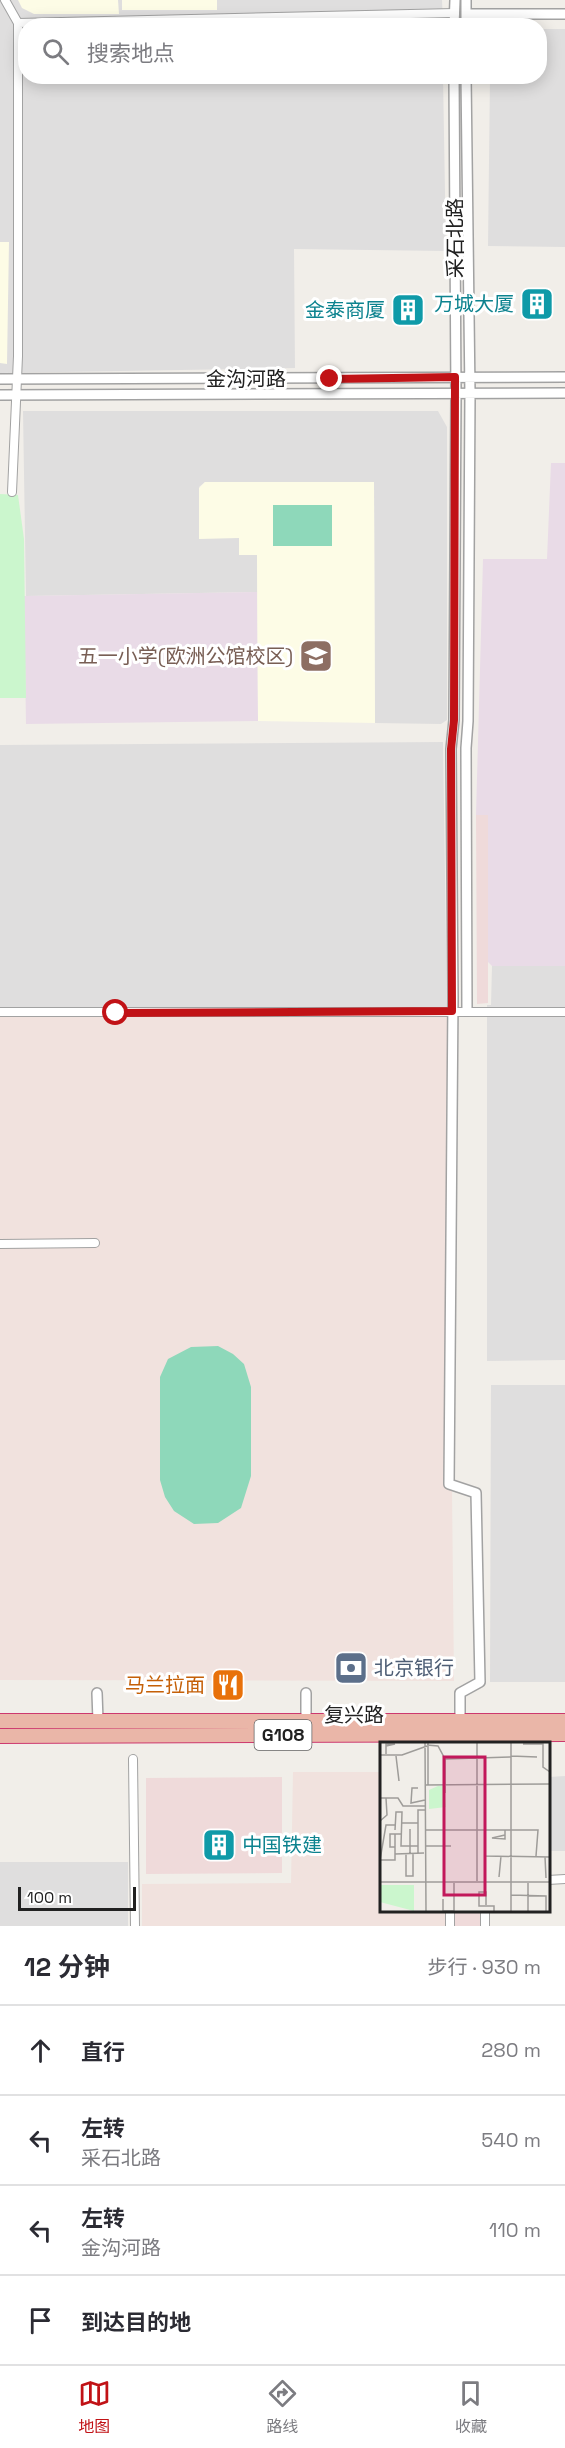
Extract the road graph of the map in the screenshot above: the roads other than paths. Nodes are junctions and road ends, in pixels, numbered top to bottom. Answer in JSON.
{"nodes":[{"id":1,"x":5,"y":0,"type":"edge"},
{"id":2,"x":455,"y":0,"type":"edge"},
{"id":3,"x":466,"y":0,"type":"edge"},
{"id":4,"x":454,"y":13,"type":"junction"},
{"id":5,"x":466,"y":14,"type":"junction"},
{"id":6,"x":565,"y":14,"type":"edge"},
{"id":7,"x":236,"y":18,"type":"edge"},
{"id":8,"x":454,"y":18,"type":"edge"},
{"id":9,"x":466,"y":18,"type":"edge"},
{"id":10,"x":18,"y":23,"type":"joint"},
{"id":11,"x":454,"y":84,"type":"edge"},
{"id":12,"x":466,"y":84,"type":"edge"},
{"id":13,"x":455,"y":377,"type":"junction"},
{"id":14,"x":469,"y":377,"type":"junction"},
{"id":15,"x":565,"y":377,"type":"edge"},
{"id":16,"x":0,"y":379,"type":"edge"},
{"id":17,"x":17,"y":380,"type":"junction"},
{"id":18,"x":565,"y":393,"type":"edge"},
{"id":19,"x":456,"y":394,"type":"junction"},
{"id":20,"x":470,"y":394,"type":"junction"},
{"id":21,"x":0,"y":395,"type":"edge"},
{"id":22,"x":17,"y":396,"type":"junction"},
{"id":23,"x":12,"y":492,"type":"dead end"},
{"id":24,"x":452,"y":1011,"type":"junction"},
{"id":25,"x":467,"y":1011,"type":"junction"},
{"id":26,"x":565,"y":1011,"type":"edge"},
{"id":27,"x":0,"y":1012,"type":"edge"},
{"id":28,"x":95,"y":1243,"type":"dead end"},
{"id":29,"x":0,"y":1244,"type":"edge"},
{"id":30,"x":97,"y":1693,"type":"dead end"},
{"id":31,"x":306,"y":1693,"type":"dead end"},
{"id":32,"x":0,"y":1721,"type":"edge"},
{"id":33,"x":98,"y":1721,"type":"junction"},
{"id":34,"x":306,"y":1721,"type":"junction"},
{"id":35,"x":565,"y":1721,"type":"edge"},
{"id":36,"x":460,"y":1733,"type":"edge"},
{"id":37,"x":565,"y":1734,"type":"edge"},
{"id":38,"x":0,"y":1736,"type":"edge"},
{"id":39,"x":133,"y":1759,"type":"dead end"},
{"id":40,"x":565,"y":1879,"type":"edge"},
{"id":41,"x":550,"y":1880,"type":"edge"},
{"id":42,"x":135,"y":1926,"type":"edge"}],
"edges":[{"from":1,"to":10,"type":"street"},
{"from":2,"to":4,"type":"street"},
{"from":3,"to":5,"type":"street"},
{"from":4,"to":7,"type":"street"},
{"from":4,"to":8,"type":"street"},
{"from":5,"to":6,"type":"street"},
{"from":5,"to":9,"type":"street"},
{"from":10,"to":17,"type":"street"},
{"from":11,"to":13,"type":"street","name":"采石北路"},
{"from":12,"to":14,"type":"street","name":"采石北路"},
{"from":13,"to":14,"type":"street","name":"金沟河路"},
{"from":13,"to":17,"type":"street","name":"金沟河路"},
{"from":13,"to":19,"type":"street","name":"采石北路"},
{"from":14,"to":15,"type":"street","name":"金沟河路"},
{"from":14,"to":20,"type":"street","name":"采石北路"},
{"from":16,"to":17,"type":"street","name":"金沟河路"},
{"from":17,"to":22,"type":"street"},
{"from":18,"to":20,"type":"street","name":"金沟河路"},
{"from":19,"to":20,"type":"street","name":"金沟河路"},
{"from":19,"to":22,"type":"street","name":"金沟河路"},
{"from":19,"to":24,"type":"street","name":"采石北路"},
{"from":20,"to":25,"type":"street","name":"采石北路"},
{"from":21,"to":22,"type":"street","name":"金沟河路"},
{"from":22,"to":23,"type":"street"},
{"from":24,"to":25,"type":"street"},
{"from":24,"to":27,"type":"street"},
{"from":24,"to":36,"type":"street","name":"采石北路"},
{"from":25,"to":26,"type":"street"},
{"from":28,"to":29,"type":"street"},
{"from":30,"to":33,"type":"street"},
{"from":31,"to":34,"type":"street"},
{"from":32,"to":33,"type":"highway","name":"复兴路","number":"G108"},
{"from":33,"to":34,"type":"highway","name":"复兴路","number":"G108"},
{"from":34,"to":36,"type":"highway","name":"复兴路","number":"G108"},
{"from":35,"to":36,"type":"highway","name":"复兴路","number":"G108"},
{"from":36,"to":37,"type":"highway","name":"复兴路","number":"G108"},
{"from":36,"to":38,"type":"highway","name":"复兴路","number":"G108"},
{"from":39,"to":42,"type":"street"},
{"from":40,"to":41,"type":"street"}]}
